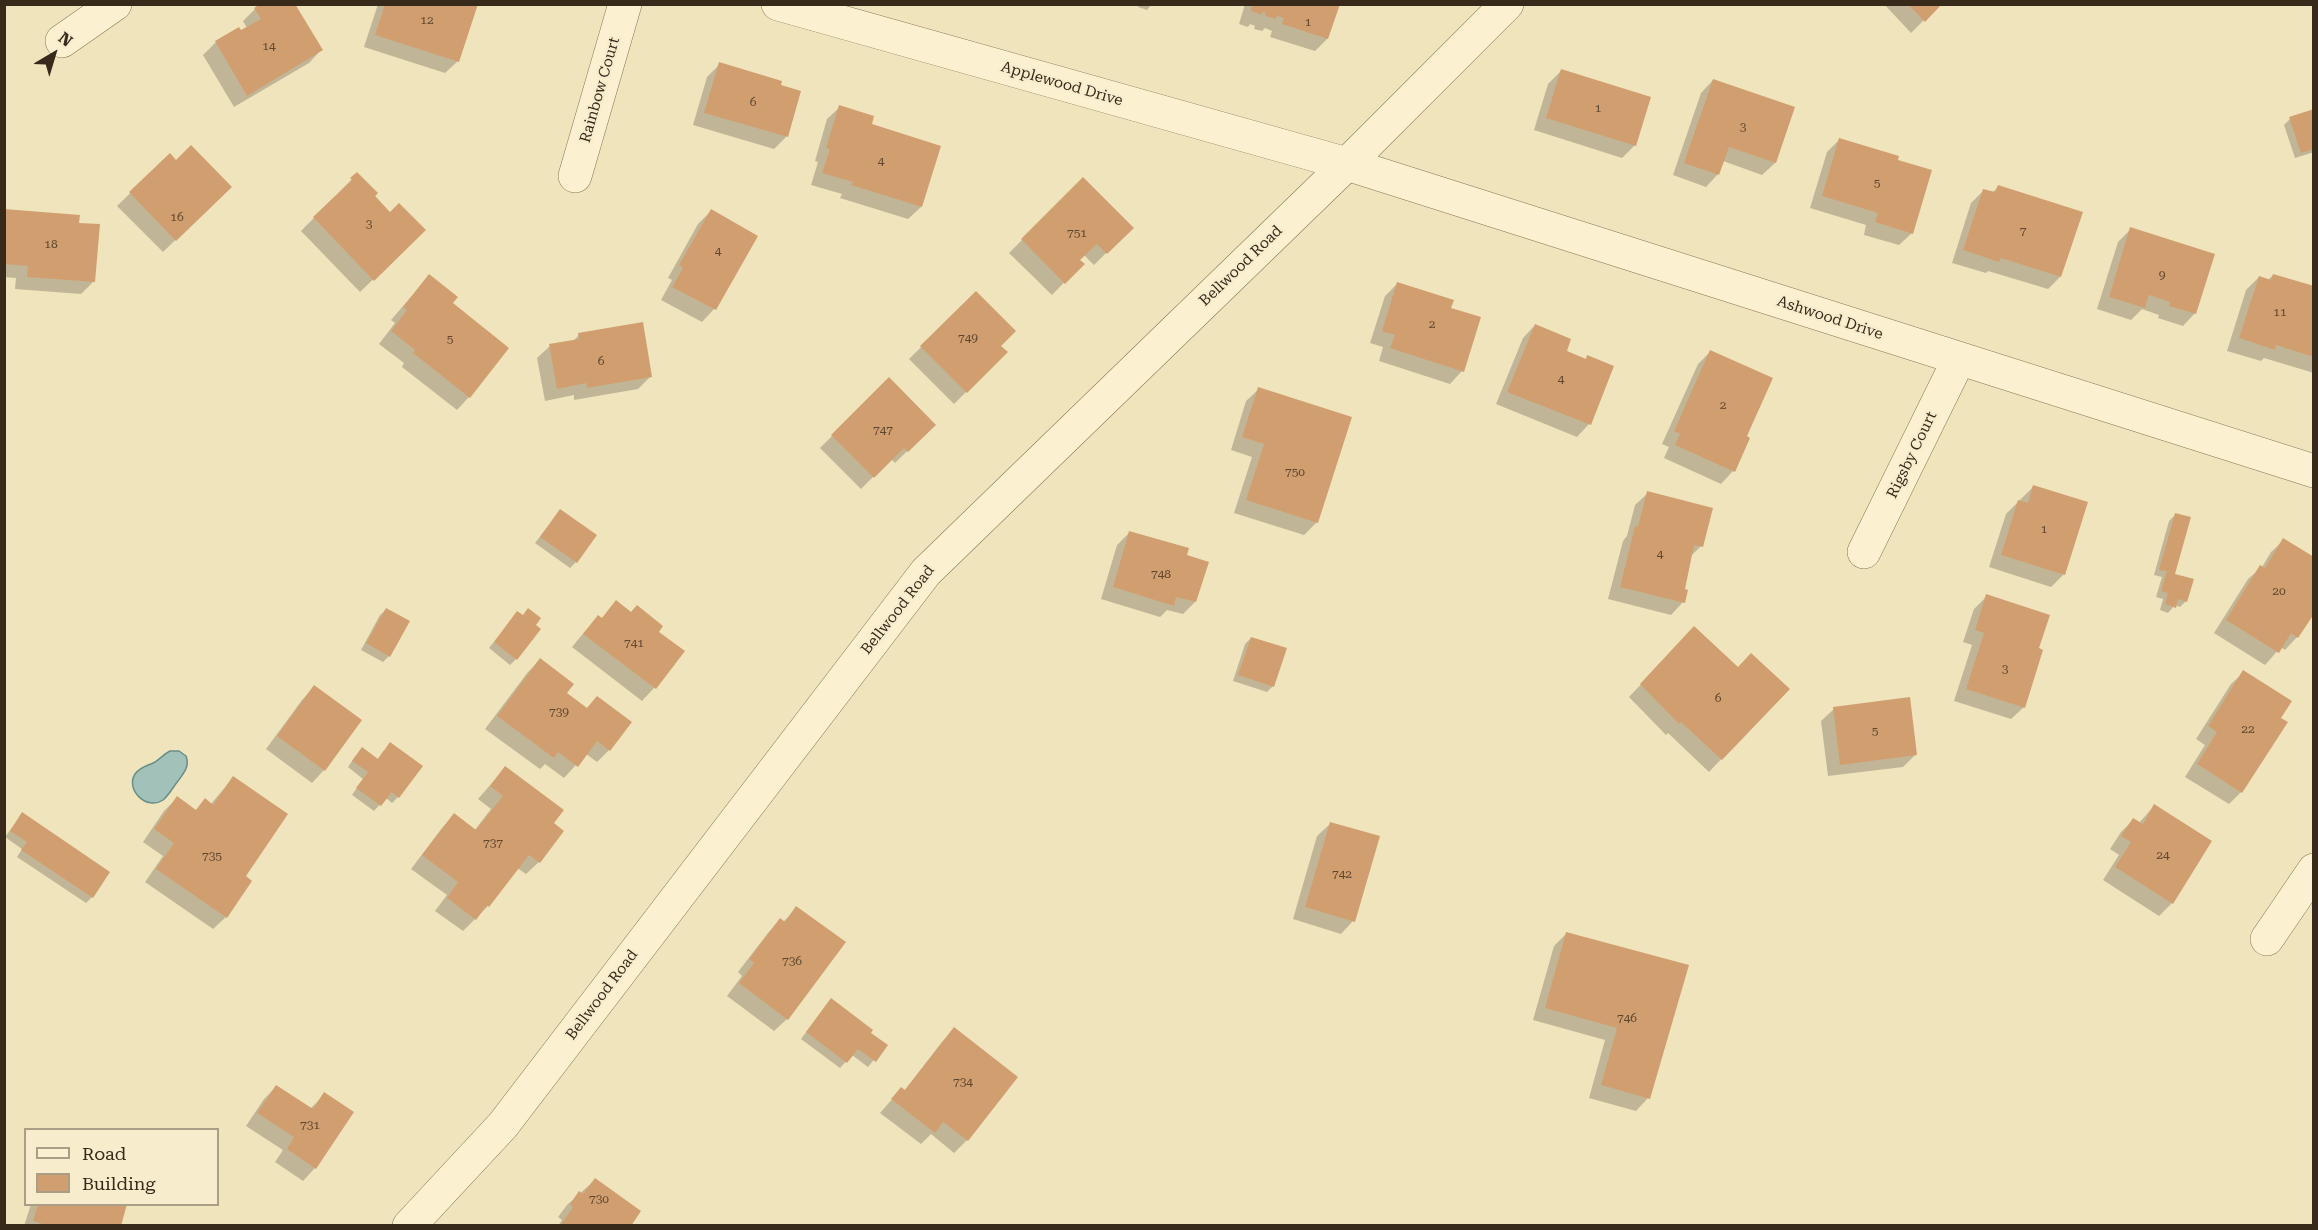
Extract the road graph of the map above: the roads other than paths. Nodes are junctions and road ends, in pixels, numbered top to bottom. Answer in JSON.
{"nodes":[{"id":1,"x":115,"y":4,"type":"edge"},
{"id":2,"x":625,"y":4,"type":"edge"},
{"id":3,"x":778,"y":4,"type":"edge"},
{"id":4,"x":1507,"y":4,"type":"edge"},
{"id":5,"x":62,"y":41,"type":"dead end"},
{"id":6,"x":1347,"y":164,"type":"junction"},
{"id":7,"x":575,"y":176,"type":"dead end"},
{"id":8,"x":1959,"y":359,"type":"junction"},
{"id":9,"x":2313,"y":471,"type":"edge"},
{"id":10,"x":1864,"y":552,"type":"dead end"},
{"id":11,"x":2313,"y":870,"type":"edge"},
{"id":12,"x":2267,"y":939,"type":"dead end"},
{"id":13,"x":409,"y":1226,"type":"edge"}],
"edges":[{"from":1,"to":5,"type":"street"},
{"from":2,"to":7,"type":"street","name":"Rainbow Court"},
{"from":3,"to":6,"type":"street","name":"Applewood Drive"},
{"from":4,"to":6,"type":"street","name":"Bellwood Road"},
{"from":6,"to":8,"type":"street","name":"Ashwood Drive"},
{"from":6,"to":13,"type":"street","name":"Bellwood Road"},
{"from":8,"to":9,"type":"street","name":"Ashwood Drive"},
{"from":8,"to":10,"type":"street","name":"Rigsby Court"},
{"from":11,"to":12,"type":"street"}]}
